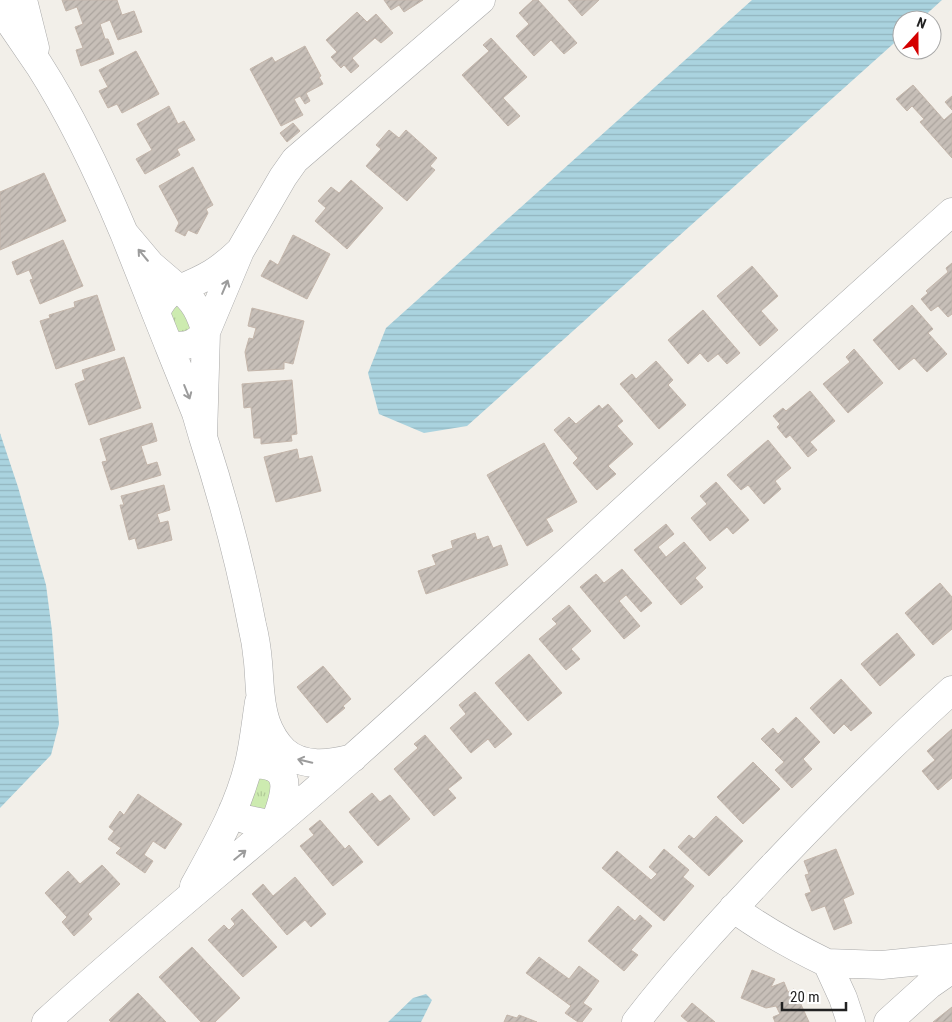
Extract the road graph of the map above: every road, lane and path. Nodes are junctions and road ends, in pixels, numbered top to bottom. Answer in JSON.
{"nodes":[{"id":1,"x":23,"y":0,"type":"edge"},
{"id":2,"x":481,"y":0,"type":"edge"},
{"id":3,"x":0,"y":8,"type":"edge"},
{"id":4,"x":39,"y":66,"type":"junction"},
{"id":5,"x":952,"y":212,"type":"edge"},
{"id":6,"x":124,"y":233,"type":"junction"},
{"id":7,"x":240,"y":251,"type":"junction"},
{"id":8,"x":179,"y":289,"type":"junction"},
{"id":9,"x":156,"y":312,"type":"junction"},
{"id":10,"x":206,"y":332,"type":"junction"},
{"id":11,"x":169,"y":346,"type":"junction"},
{"id":12,"x":203,"y":437,"type":"junction"},
{"id":13,"x":952,"y":690,"type":"edge"},
{"id":14,"x":260,"y":698,"type":"junction"},
{"id":15,"x":272,"y":737,"type":"junction"},
{"id":16,"x":353,"y":758,"type":"junction"},
{"id":17,"x":248,"y":767,"type":"junction"},
{"id":18,"x":282,"y":774,"type":"junction"},
{"id":19,"x":232,"y":810,"type":"junction"},
{"id":20,"x":274,"y":825,"type":"junction"},
{"id":21,"x":189,"y":896,"type":"junction"},
{"id":22,"x":733,"y":908,"type":"junction"},
{"id":23,"x":952,"y":958,"type":"edge"},
{"id":24,"x":827,"y":963,"type":"junction"},
{"id":25,"x":952,"y":969,"type":"edge"},
{"id":26,"x":46,"y":1022,"type":"edge"},
{"id":27,"x":636,"y":1022,"type":"edge"},
{"id":28,"x":851,"y":1022,"type":"edge"},
{"id":29,"x":888,"y":1022,"type":"edge"}],
"edges":[{"from":1,"to":4,"type":"street"},
{"from":2,"to":7,"type":"street"},
{"from":3,"to":4,"type":"street"},
{"from":4,"to":6,"type":"street"},
{"from":5,"to":16,"type":"street"},
{"from":8,"to":6,"type":"street","one_way":true},
{"from":6,"to":9,"type":"street"},
{"from":7,"to":8,"type":"street"},
{"from":10,"to":7,"type":"street","one_way":true},
{"from":8,"to":9,"type":"street"},
{"from":8,"to":10,"type":"street"},
{"from":9,"to":11,"type":"street"},
{"from":10,"to":11,"type":"street"},
{"from":10,"to":12,"type":"street"},
{"from":11,"to":12,"type":"street","one_way":true},
{"from":12,"to":14,"type":"street"},
{"from":13,"to":22,"type":"street"},
{"from":14,"to":15,"type":"street"},
{"from":14,"to":17,"type":"street"},
{"from":16,"to":15,"type":"street","one_way":true},
{"from":15,"to":18,"type":"street"},
{"from":16,"to":20,"type":"street"},
{"from":17,"to":18,"type":"street"},
{"from":17,"to":19,"type":"street"},
{"from":18,"to":20,"type":"street"},
{"from":19,"to":20,"type":"street"},
{"from":19,"to":21,"type":"street"},
{"from":21,"to":20,"type":"street","one_way":true},
{"from":21,"to":26,"type":"street"},
{"from":22,"to":24,"type":"street"},
{"from":22,"to":27,"type":"street"},
{"from":23,"to":24,"type":"street"},
{"from":24,"to":28,"type":"street"},
{"from":25,"to":29,"type":"street"}]}
